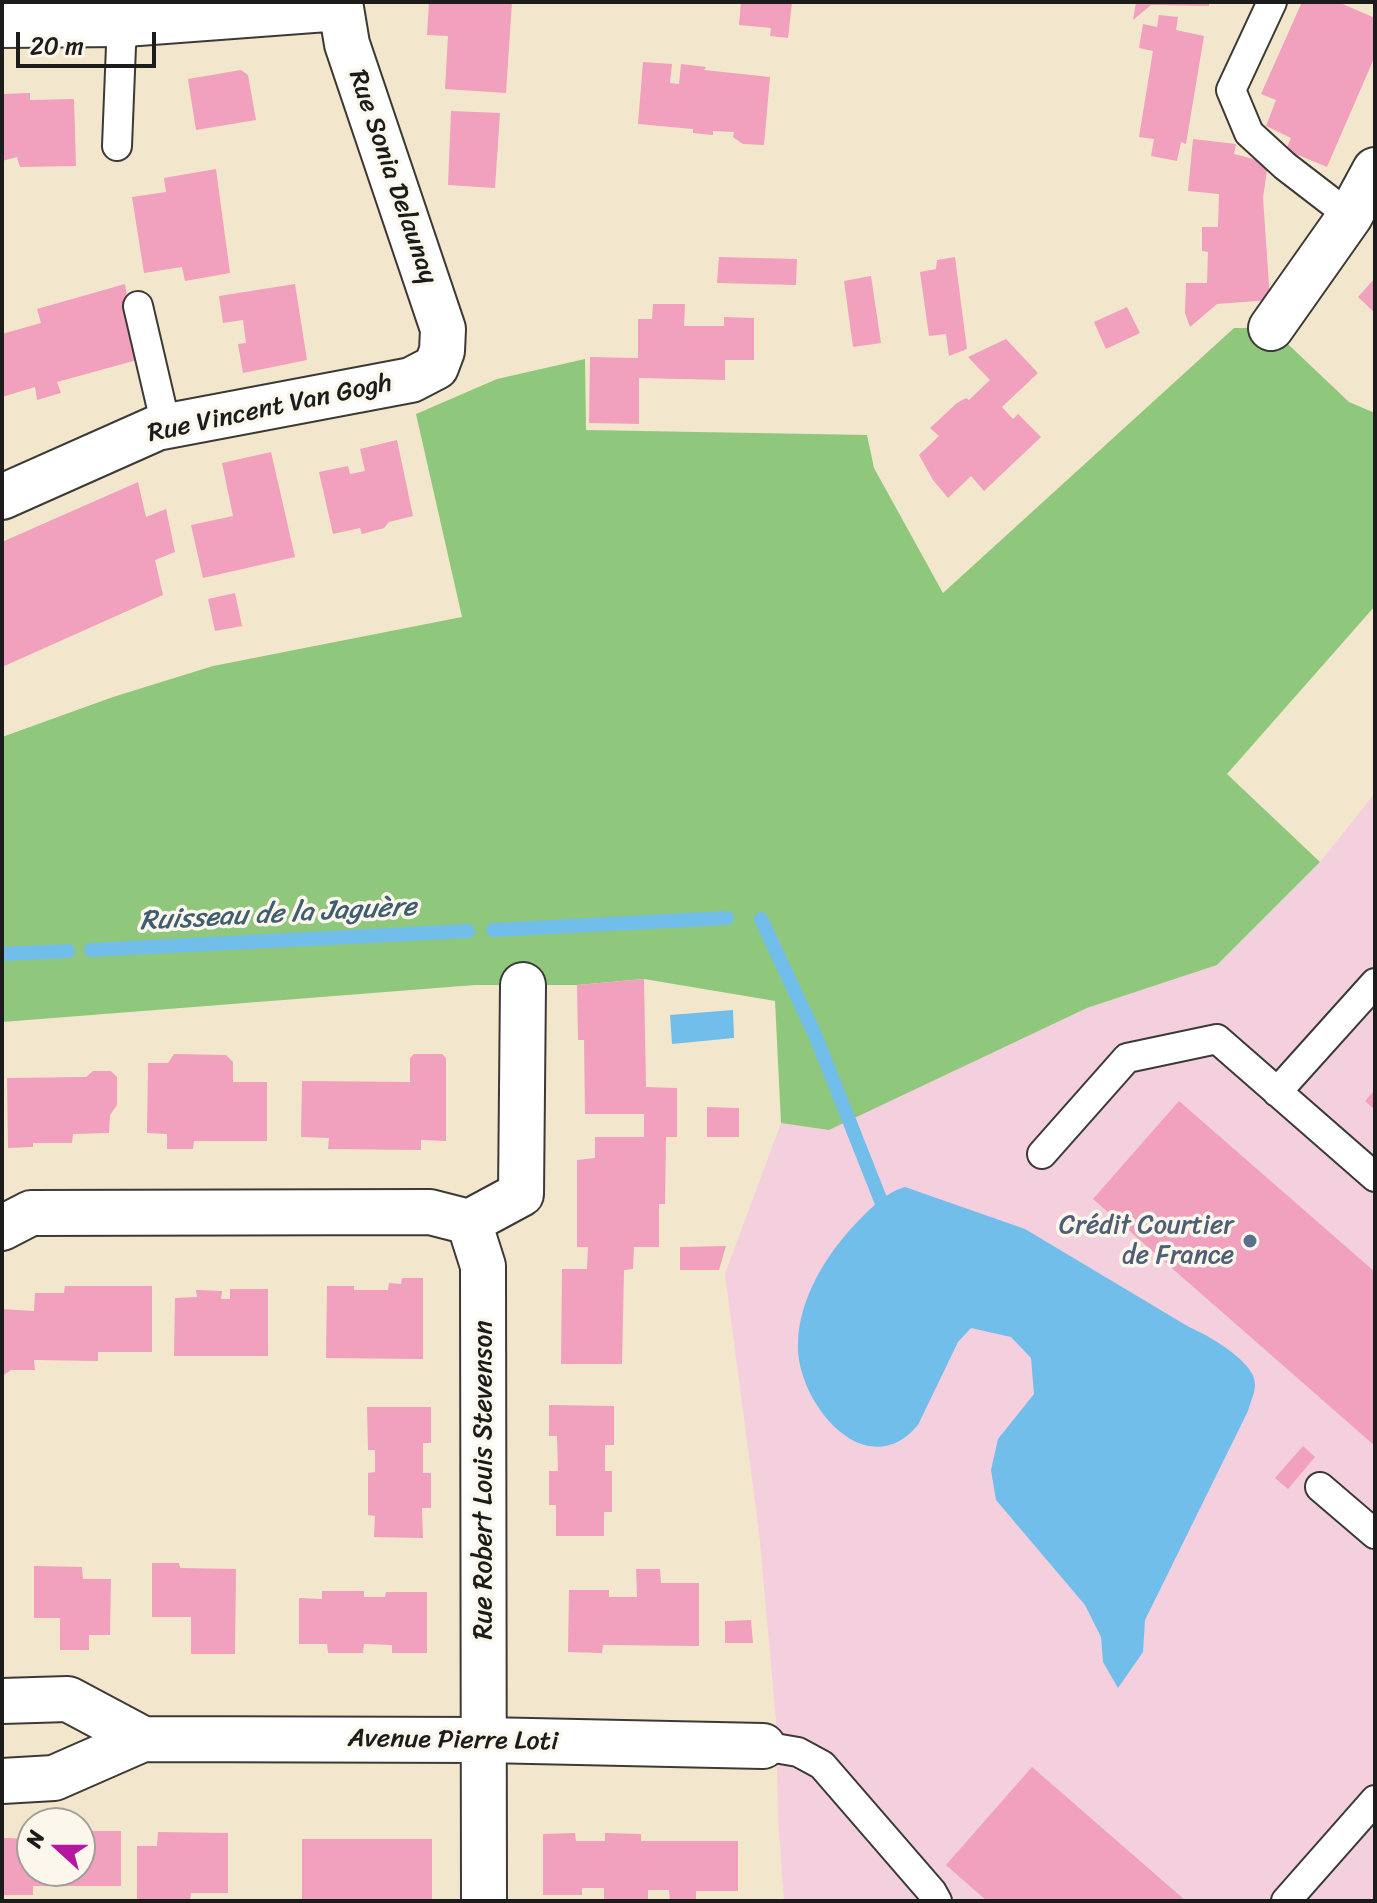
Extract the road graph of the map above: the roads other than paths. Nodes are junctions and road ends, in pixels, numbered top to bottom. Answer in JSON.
{"nodes":[{"id":1,"x":1272,"y":2,"type":"edge"},
{"id":2,"x":340,"y":5,"type":"edge"},
{"id":3,"x":125,"y":24,"type":"junction"},
{"id":4,"x":2,"y":25,"type":"edge"},
{"id":5,"x":117,"y":146,"type":"dead end"},
{"id":6,"x":1375,"y":170,"type":"edge"},
{"id":7,"x":1350,"y":216,"type":"junction"},
{"id":8,"x":138,"y":306,"type":"dead end"},
{"id":9,"x":1271,"y":328,"type":"dead end"},
{"id":10,"x":442,"y":351,"type":"joint"},
{"id":11,"x":166,"y":426,"type":"junction"},
{"id":12,"x":2,"y":497,"type":"edge"},
{"id":13,"x":1375,"y":983,"type":"edge"},
{"id":14,"x":523,"y":985,"type":"dead end"},
{"id":15,"x":1277,"y":1092,"type":"junction"},
{"id":16,"x":1042,"y":1154,"type":"dead end"},
{"id":17,"x":1375,"y":1177,"type":"edge"},
{"id":18,"x":469,"y":1222,"type":"junction"},
{"id":19,"x":2,"y":1228,"type":"edge"},
{"id":20,"x":1320,"y":1487,"type":"dead end"},
{"id":21,"x":1375,"y":1534,"type":"edge"},
{"id":22,"x":2,"y":1701,"type":"edge"},
{"id":23,"x":143,"y":1739,"type":"junction"},
{"id":24,"x":485,"y":1740,"type":"junction"},
{"id":25,"x":763,"y":1746,"type":"joint"},
{"id":26,"x":2,"y":1781,"type":"edge"},
{"id":27,"x":1375,"y":1800,"type":"edge"},
{"id":28,"x":484,"y":1901,"type":"edge"},
{"id":29,"x":937,"y":1901,"type":"edge"},
{"id":30,"x":1286,"y":1901,"type":"edge"}],
"edges":[{"from":1,"to":7,"type":"lane"},
{"from":2,"to":3,"type":"street"},
{"from":2,"to":10,"type":"street","name":"Rue Sonia Delaunay"},
{"from":3,"to":4,"type":"street"},
{"from":3,"to":5,"type":"lane"},
{"from":6,"to":7,"type":"street"},
{"from":7,"to":9,"type":"street"},
{"from":8,"to":11,"type":"lane"},
{"from":10,"to":11,"type":"street","name":"Rue Vincent Van Gogh"},
{"from":11,"to":12,"type":"street","name":"Rue Vincent Van Gogh"},
{"from":13,"to":15,"type":"lane"},
{"from":14,"to":18,"type":"street"},
{"from":15,"to":16,"type":"lane"},
{"from":15,"to":17,"type":"lane"},
{"from":18,"to":19,"type":"street"},
{"from":18,"to":24,"type":"street","name":"Rue Robert Louis Stevenson"},
{"from":20,"to":21,"type":"lane"},
{"from":22,"to":23,"type":"street","name":"Avenue Pierre Loti"},
{"from":23,"to":24,"type":"street","name":"Avenue Pierre Loti"},
{"from":23,"to":26,"type":"street","name":"Avenue Pierre Loti"},
{"from":24,"to":25,"type":"street","name":"Avenue Pierre Loti"},
{"from":24,"to":28,"type":"street","name":"Rue Robert Louis Stevenson"},
{"from":25,"to":29,"type":"lane"},
{"from":27,"to":30,"type":"lane"}]}
